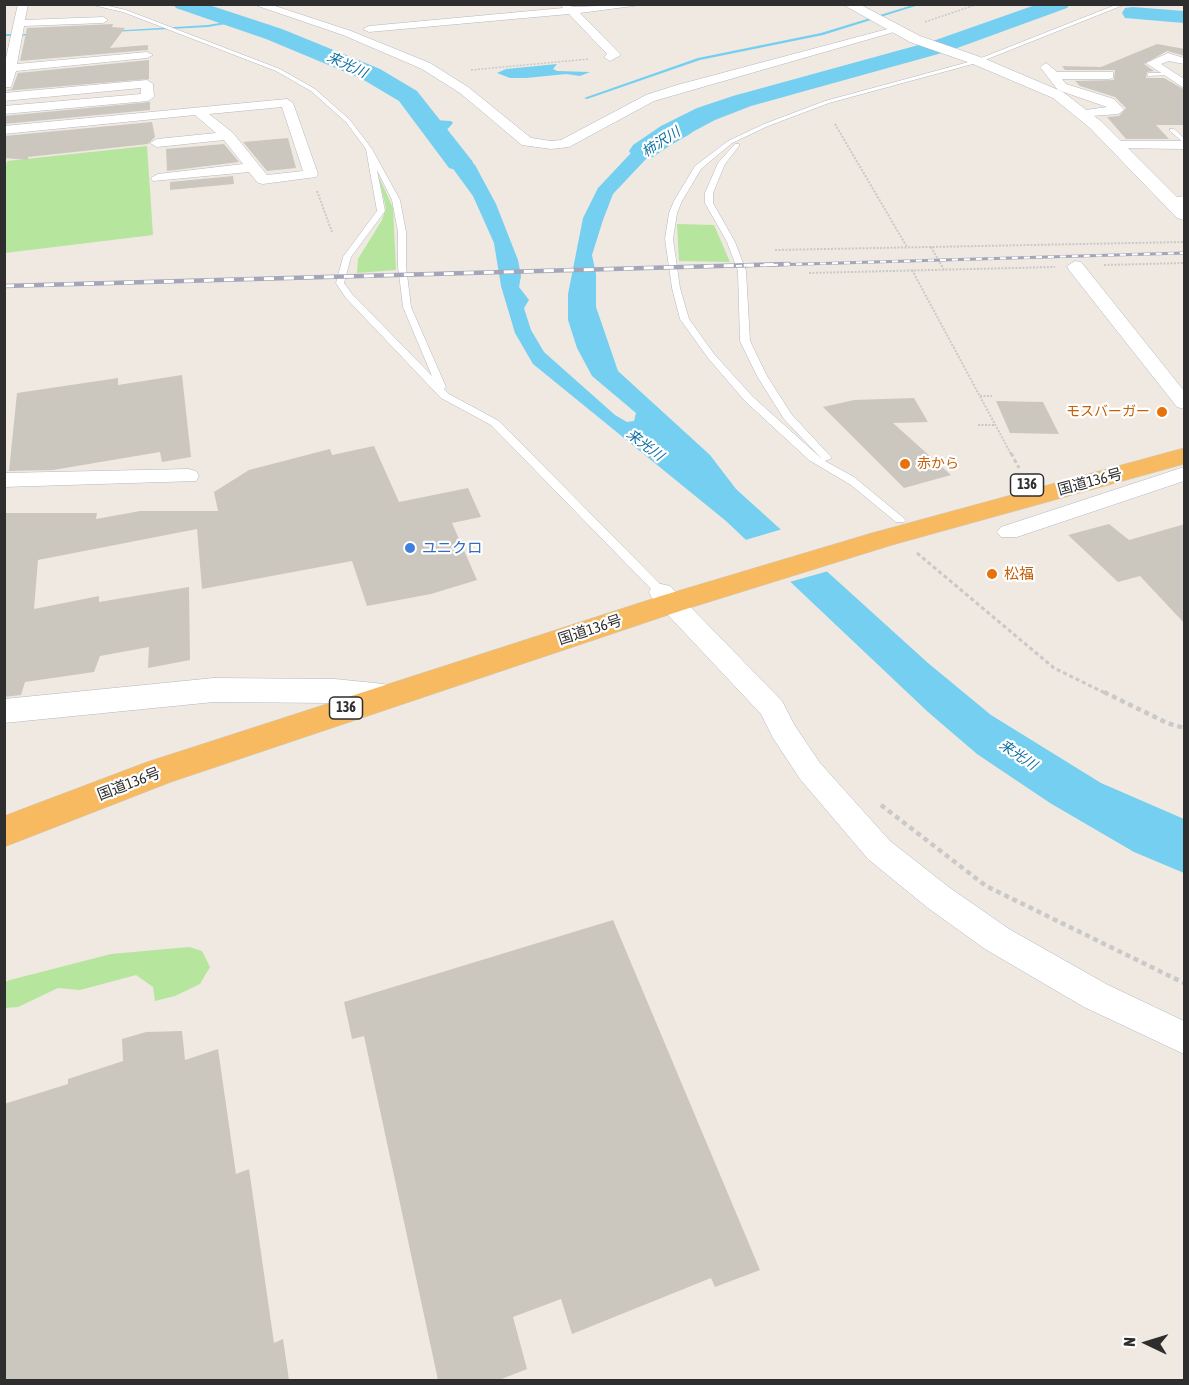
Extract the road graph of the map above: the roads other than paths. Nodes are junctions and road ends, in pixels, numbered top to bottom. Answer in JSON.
{"nodes":[{"id":1,"x":23,"y":4,"type":"edge"},
{"id":2,"x":90,"y":4,"type":"edge"},
{"id":3,"x":257,"y":4,"type":"edge"},
{"id":4,"x":643,"y":4,"type":"edge"},
{"id":5,"x":848,"y":4,"type":"edge"},
{"id":6,"x":1124,"y":4,"type":"edge"},
{"id":7,"x":568,"y":8,"type":"edge"},
{"id":8,"x":103,"y":20,"type":"dead end"},
{"id":9,"x":20,"y":23,"type":"junction"},
{"id":10,"x":369,"y":29,"type":"dead end"},
{"id":11,"x":898,"y":32,"type":"junction"},
{"id":12,"x":17,"y":37,"type":"junction"},
{"id":13,"x":4,"y":38,"type":"edge"},
{"id":14,"x":147,"y":55,"type":"dead end"},
{"id":15,"x":610,"y":57,"type":"road end"},
{"id":16,"x":975,"y":60,"type":"junction"},
{"id":17,"x":1185,"y":61,"type":"edge"},
{"id":18,"x":8,"y":73,"type":"edge"},
{"id":19,"x":1109,"y":75,"type":"dead end"},
{"id":20,"x":1149,"y":75,"type":"dead end"},
{"id":21,"x":1168,"y":75,"type":"junction"},
{"id":22,"x":1185,"y":84,"type":"edge"},
{"id":23,"x":4,"y":96,"type":"edge"},
{"id":24,"x":4,"y":110,"type":"edge"},
{"id":25,"x":198,"y":111,"type":"junction"},
{"id":26,"x":1084,"y":114,"type":"junction"},
{"id":27,"x":4,"y":130,"type":"edge"},
{"id":28,"x":1172,"y":130,"type":"dead end"},
{"id":29,"x":750,"y":134,"type":"junction"},
{"id":30,"x":228,"y":136,"type":"junction"},
{"id":31,"x":157,"y":143,"type":"dead end"},
{"id":32,"x":1185,"y":143,"type":"edge"},
{"id":33,"x":1116,"y":145,"type":"junction"},
{"id":34,"x":369,"y":149,"type":"junction"},
{"id":35,"x":255,"y":167,"type":"junction"},
{"id":36,"x":158,"y":178,"type":"dead end"},
{"id":37,"x":1178,"y":201,"type":"edge"},
{"id":38,"x":1185,"y":213,"type":"edge"},
{"id":39,"x":1075,"y":266,"type":"road end"},
{"id":40,"x":445,"y":396,"type":"junction"},
{"id":41,"x":1185,"y":403,"type":"edge"},
{"id":42,"x":1185,"y":443,"type":"edge"},
{"id":43,"x":1185,"y":456,"type":"edge"},
{"id":44,"x":1185,"y":474,"type":"edge"},
{"id":45,"x":188,"y":476,"type":"dead end"},
{"id":46,"x":4,"y":480,"type":"edge"},
{"id":47,"x":1163,"y":482,"type":"junction"},
{"id":48,"x":855,"y":483,"type":"junction"},
{"id":49,"x":1185,"y":498,"type":"edge"},
{"id":50,"x":887,"y":530,"type":"junction"},
{"id":51,"x":1009,"y":531,"type":"dead end"},
{"id":52,"x":676,"y":594,"type":"junction"},
{"id":53,"x":335,"y":691,"type":"junction"},
{"id":54,"x":384,"y":696,"type":"junction"},
{"id":55,"x":4,"y":711,"type":"edge"},
{"id":56,"x":4,"y":807,"type":"edge"},
{"id":57,"x":4,"y":832,"type":"edge"},
{"id":58,"x":1185,"y":1038,"type":"edge"}],
"edges":[{"from":1,"to":9,"type":"street"},
{"from":2,"to":34,"type":"lane"},
{"from":3,"to":11,"type":"street"},
{"from":4,"to":7,"type":"street"},
{"from":5,"to":11,"type":"street"},
{"from":6,"to":16,"type":"lane"},
{"from":7,"to":10,"type":"street"},
{"from":7,"to":15,"type":"street"},
{"from":8,"to":9,"type":"street"},
{"from":9,"to":12,"type":"street"},
{"from":11,"to":16,"type":"street"},
{"from":12,"to":13,"type":"street"},
{"from":12,"to":18,"type":"street"},
{"from":14,"to":18,"type":"street"},
{"from":16,"to":26,"type":"street"},
{"from":16,"to":29,"type":"lane"},
{"from":17,"to":21,"type":"street"},
{"from":18,"to":23,"type":"street"},
{"from":19,"to":26,"type":"street"},
{"from":20,"to":21,"type":"lane"},
{"from":21,"to":22,"type":"street"},
{"from":23,"to":24,"type":"street"},
{"from":25,"to":27,"type":"street"},
{"from":25,"to":30,"type":"street"},
{"from":25,"to":35,"type":"street"},
{"from":26,"to":33,"type":"street"},
{"from":28,"to":32,"type":"lane"},
{"from":29,"to":48,"type":"lane"},
{"from":29,"to":48,"type":"lane"},
{"from":30,"to":31,"type":"street"},
{"from":30,"to":35,"type":"street"},
{"from":32,"to":33,"type":"street"},
{"from":33,"to":37,"type":"street"},
{"from":34,"to":40,"type":"lane"},
{"from":34,"to":40,"type":"lane"},
{"from":35,"to":36,"type":"street"},
{"from":37,"to":38,"type":"street"},
{"from":39,"to":41,"type":"street"},
{"from":40,"to":52,"type":"lane"},
{"from":42,"to":50,"type":"highway","name":"国道136号","number":"136"},
{"from":43,"to":50,"type":"highway","name":"国道136号","number":"136"},
{"from":44,"to":47,"type":"street"},
{"from":45,"to":46,"type":"street"},
{"from":47,"to":49,"type":"street"},
{"from":47,"to":51,"type":"street"},
{"from":48,"to":50,"type":"lane"},
{"from":50,"to":52,"type":"highway","name":"国道136号","number":"136"},
{"from":52,"to":53,"type":"highway","name":"国道136号","number":"136"},
{"from":52,"to":54,"type":"highway","name":"国道136号","number":"136"},
{"from":52,"to":58,"type":"street"},
{"from":53,"to":54,"type":"street"},
{"from":53,"to":55,"type":"street"},
{"from":53,"to":56,"type":"highway","name":"国道136号","number":"136"},
{"from":54,"to":57,"type":"highway","name":"国道136号","number":"136"}]}
